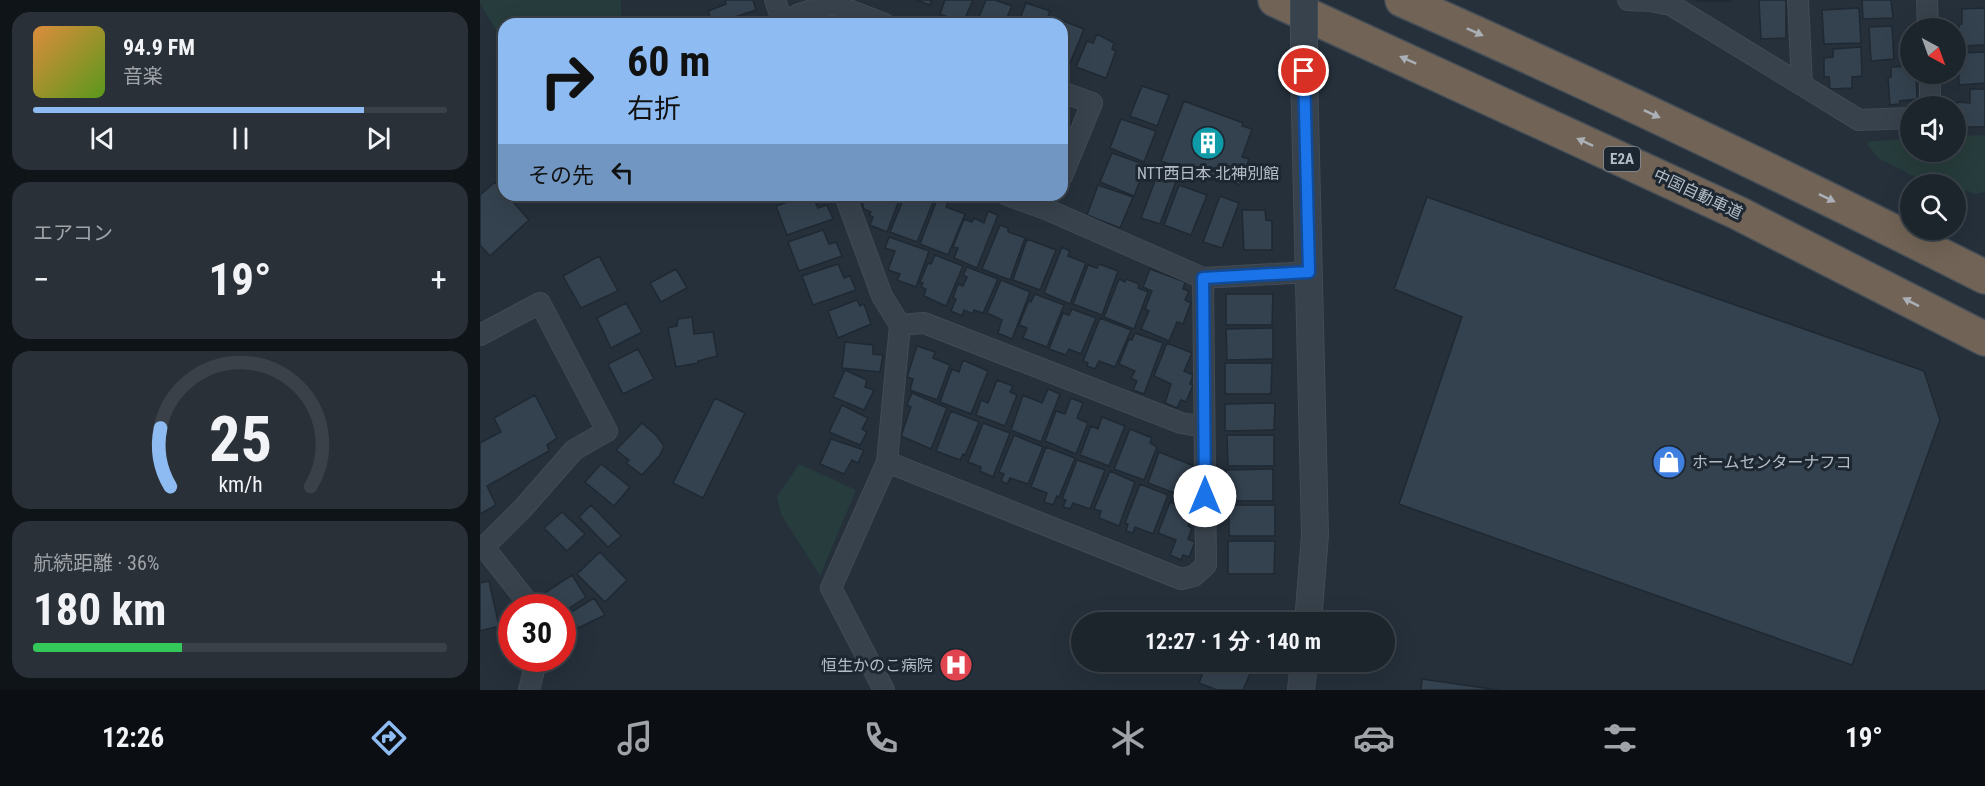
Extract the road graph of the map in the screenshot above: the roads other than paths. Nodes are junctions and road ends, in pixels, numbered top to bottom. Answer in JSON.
{"nodes":[{"id":1,"x":775,"y":0,"type":"edge"},
{"id":2,"x":1275,"y":0,"type":"edge"},
{"id":3,"x":1304,"y":0,"type":"edge"},
{"id":4,"x":1402,"y":0,"type":"edge"},
{"id":5,"x":1628,"y":0,"type":"edge"},
{"id":6,"x":1798,"y":0,"type":"edge"},
{"id":7,"x":1927,"y":0,"type":"edge"},
{"id":8,"x":1659,"y":2,"type":"edge"},
{"id":9,"x":781,"y":18,"type":"edge"},
{"id":10,"x":792,"y":18,"type":"edge"},
{"id":11,"x":869,"y":18,"type":"edge"},
{"id":12,"x":1928,"y":18,"type":"edge"},
{"id":13,"x":1802,"y":85,"type":"junction"},
{"id":14,"x":1068,"y":94,"type":"edge"},
{"id":15,"x":1900,"y":118,"type":"edge"},
{"id":16,"x":1068,"y":162,"type":"edge"},
{"id":17,"x":847,"y":201,"type":"edge"},
{"id":18,"x":1051,"y":202,"type":"edge"},
{"id":19,"x":1309,"y":272,"type":"junction"},
{"id":20,"x":1984,"y":276,"type":"edge"},
{"id":21,"x":1203,"y":278,"type":"junction"},
{"id":22,"x":900,"y":326,"type":"junction"},
{"id":23,"x":1974,"y":334,"type":"edge"},
{"id":24,"x":480,"y":335,"type":"edge"},
{"id":25,"x":1204,"y":427,"type":"junction"},
{"id":26,"x":887,"y":462,"type":"junction"},
{"id":27,"x":521,"y":594,"type":"edge"},
{"id":28,"x":1309,"y":612,"type":"edge"},
{"id":29,"x":534,"y":672,"type":"edge"},
{"id":30,"x":1303,"y":672,"type":"edge"},
{"id":31,"x":529,"y":690,"type":"edge"},
{"id":32,"x":884,"y":690,"type":"edge"},
{"id":33,"x":1301,"y":690,"type":"edge"}],
"edges":[{"from":1,"to":9,"type":"street"},
{"from":23,"to":2,"type":"highway","name":"中国自動車道","number":"E2A","one_way":true},
{"from":3,"to":19,"type":"street","bridge":true},
{"from":4,"to":20,"type":"highway","one_way":true},
{"from":5,"to":8,"type":"street"},
{"from":6,"to":13,"type":"street"},
{"from":7,"to":12,"type":"street"},
{"from":8,"to":13,"type":"street"},
{"from":10,"to":11,"type":"street"},
{"from":13,"to":15,"type":"street"},
{"from":14,"to":16,"type":"street"},
{"from":17,"to":22,"type":"street"},
{"from":18,"to":21,"type":"street"},
{"from":19,"to":21,"type":"street"},
{"from":19,"to":28,"type":"street"},
{"from":21,"to":25,"type":"street"},
{"from":22,"to":25,"type":"street"},
{"from":22,"to":26,"type":"street"},
{"from":24,"to":27,"type":"street"},
{"from":25,"to":26,"type":"street"},
{"from":26,"to":32,"type":"street"},
{"from":29,"to":31,"type":"street"},
{"from":30,"to":33,"type":"street"}]}
